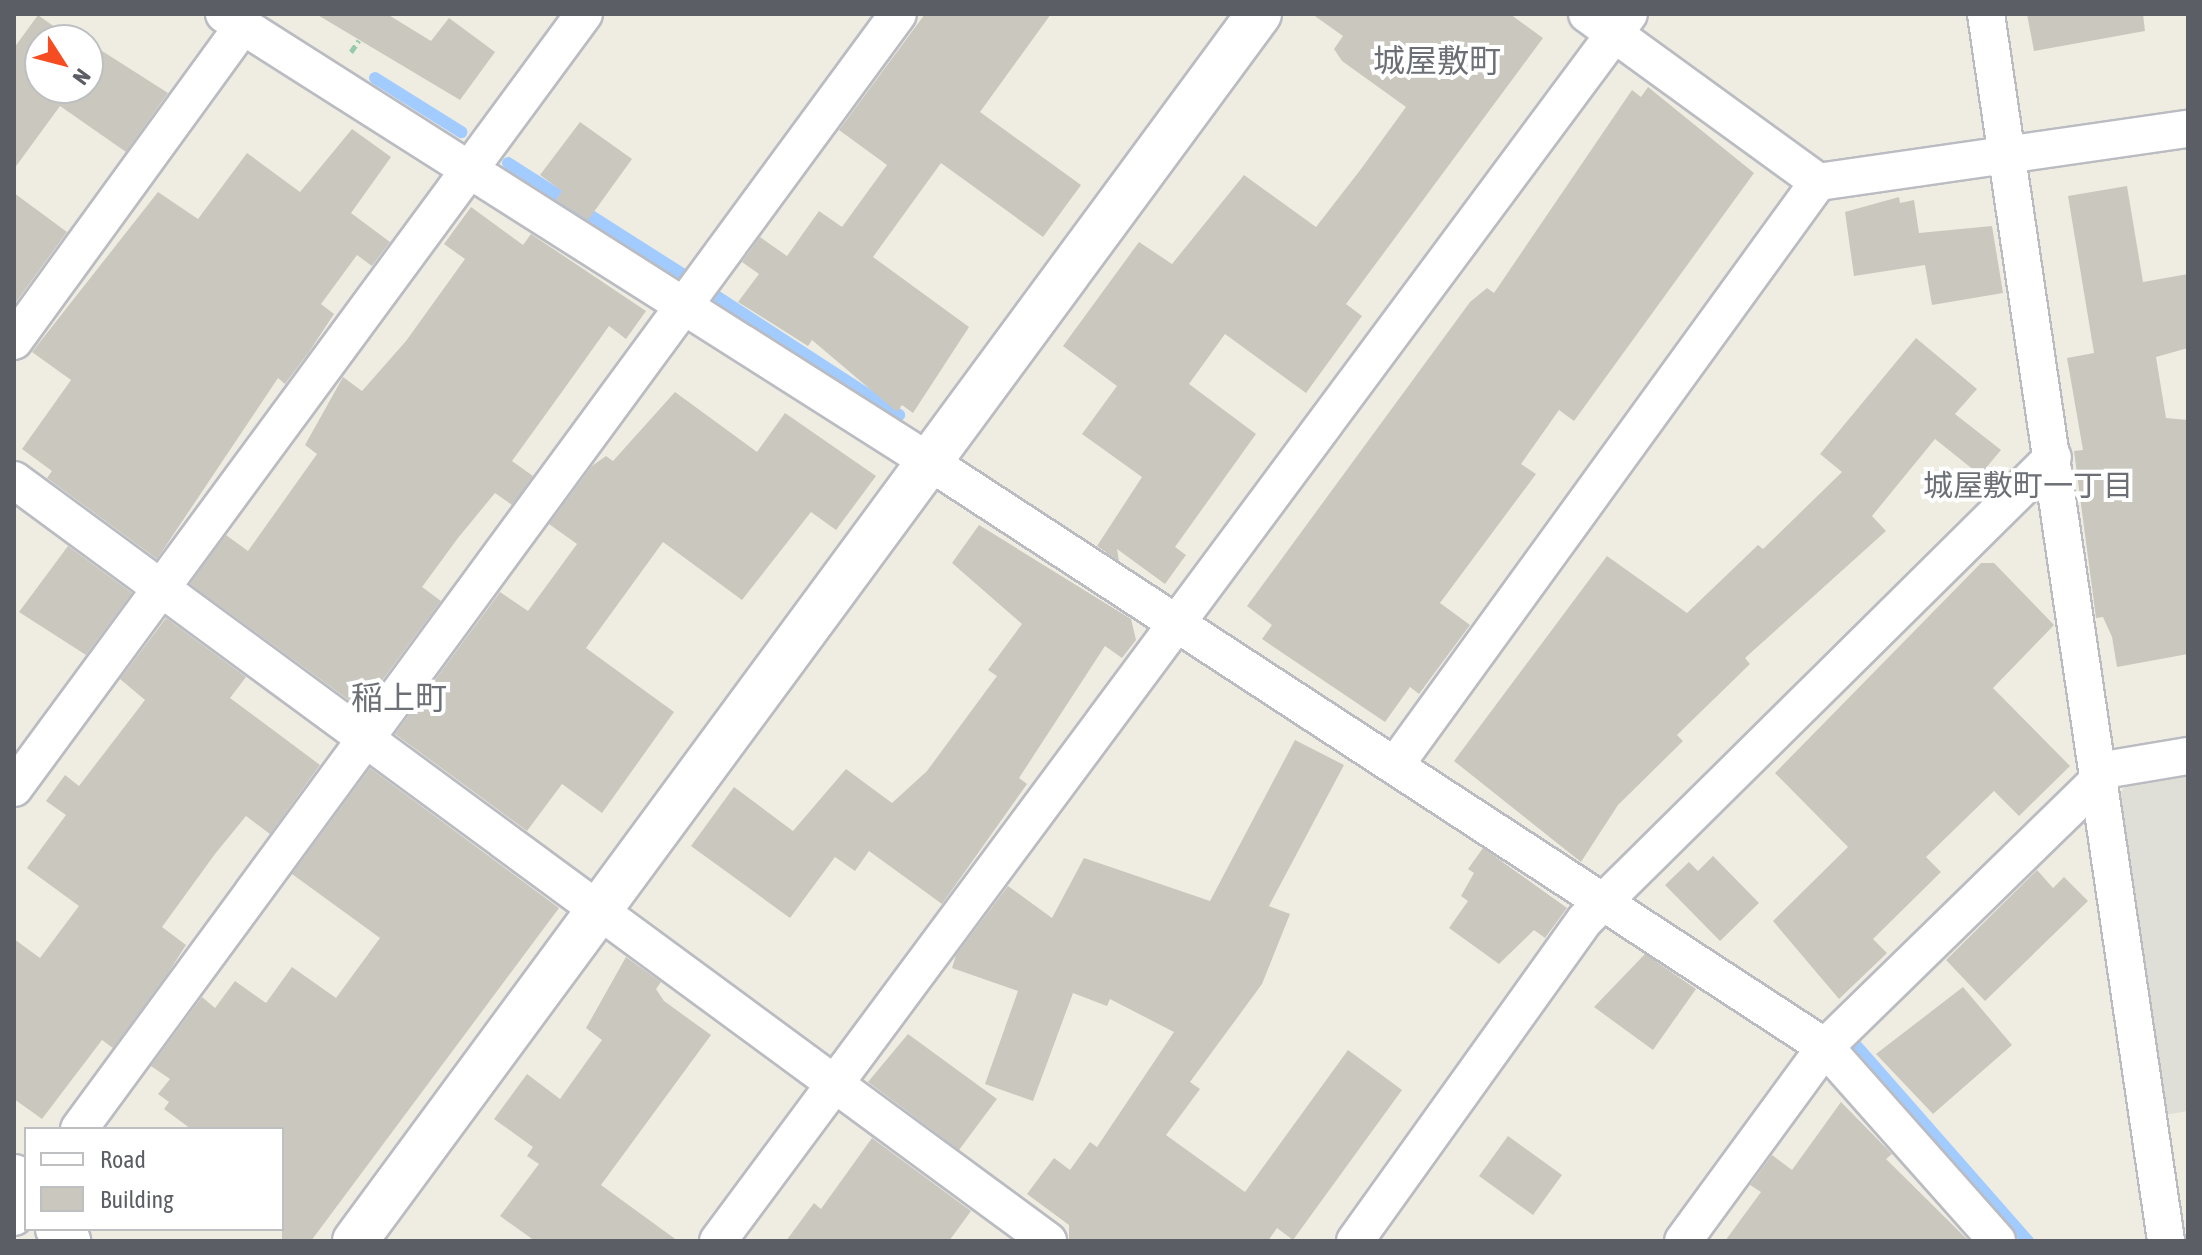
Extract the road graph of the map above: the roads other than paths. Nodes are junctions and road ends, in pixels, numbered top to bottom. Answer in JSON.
{"nodes":[{"id":1,"x":584,"y":14,"type":"edge"},
{"id":2,"x":898,"y":14,"type":"edge"},
{"id":3,"x":1259,"y":14,"type":"edge"},
{"id":4,"x":1986,"y":14,"type":"edge"},
{"id":5,"x":233,"y":20,"type":"edge"},
{"id":6,"x":1610,"y":21,"type":"edge"},
{"id":7,"x":2188,"y":129,"type":"edge"},
{"id":8,"x":2006,"y":157,"type":"junction"},
{"id":9,"x":469,"y":170,"type":"junction"},
{"id":10,"x":1818,"y":182,"type":"junction"},
{"id":11,"x":684,"y":306,"type":"junction"},
{"id":12,"x":14,"y":341,"type":"edge"},
{"id":13,"x":2053,"y":457,"type":"junction"},
{"id":14,"x":928,"y":461,"type":"junction"},
{"id":15,"x":14,"y":480,"type":"edge"},
{"id":16,"x":161,"y":588,"type":"junction"},
{"id":17,"x":1176,"y":628,"type":"junction"},
{"id":18,"x":366,"y":739,"type":"junction"},
{"id":19,"x":2188,"y":756,"type":"edge"},
{"id":20,"x":1396,"y":764,"type":"junction"},
{"id":21,"x":2099,"y":775,"type":"junction"},
{"id":22,"x":14,"y":788,"type":"edge"},
{"id":23,"x":1603,"y":900,"type":"junction"},
{"id":24,"x":599,"y":910,"type":"junction"},
{"id":25,"x":1825,"y":1047,"type":"junction"},
{"id":26,"x":834,"y":1083,"type":"junction"},
{"id":27,"x":80,"y":1127,"type":"edge"},
{"id":28,"x":355,"y":1241,"type":"edge"},
{"id":29,"x":718,"y":1241,"type":"edge"},
{"id":30,"x":1048,"y":1241,"type":"edge"},
{"id":31,"x":1355,"y":1241,"type":"edge"},
{"id":32,"x":1683,"y":1241,"type":"edge"},
{"id":33,"x":1996,"y":1241,"type":"edge"},
{"id":34,"x":2166,"y":1241,"type":"edge"}],
"edges":[{"from":1,"to":9,"type":"street"},
{"from":2,"to":11,"type":"street"},
{"from":3,"to":14,"type":"street"},
{"from":4,"to":8,"type":"street"},
{"from":5,"to":9,"type":"street"},
{"from":5,"to":12,"type":"street"},
{"from":6,"to":10,"type":"street"},
{"from":6,"to":17,"type":"street"},
{"from":7,"to":8,"type":"street"},
{"from":8,"to":10,"type":"street"},
{"from":8,"to":13,"type":"street"},
{"from":9,"to":11,"type":"street"},
{"from":9,"to":16,"type":"street"},
{"from":10,"to":20,"type":"street"},
{"from":11,"to":14,"type":"street"},
{"from":11,"to":18,"type":"street"},
{"from":13,"to":21,"type":"street"},
{"from":13,"to":23,"type":"street"},
{"from":14,"to":17,"type":"street"},
{"from":14,"to":24,"type":"street"},
{"from":15,"to":16,"type":"street"},
{"from":16,"to":18,"type":"street"},
{"from":16,"to":22,"type":"street"},
{"from":17,"to":20,"type":"street"},
{"from":17,"to":26,"type":"street"},
{"from":18,"to":24,"type":"street"},
{"from":18,"to":27,"type":"street"},
{"from":19,"to":21,"type":"street"},
{"from":20,"to":23,"type":"street"},
{"from":21,"to":25,"type":"street"},
{"from":21,"to":34,"type":"street"},
{"from":23,"to":25,"type":"street"},
{"from":23,"to":31,"type":"street"},
{"from":24,"to":26,"type":"street"},
{"from":24,"to":28,"type":"street"},
{"from":25,"to":32,"type":"street"},
{"from":25,"to":33,"type":"street"},
{"from":26,"to":29,"type":"street"},
{"from":26,"to":30,"type":"street"}]}
